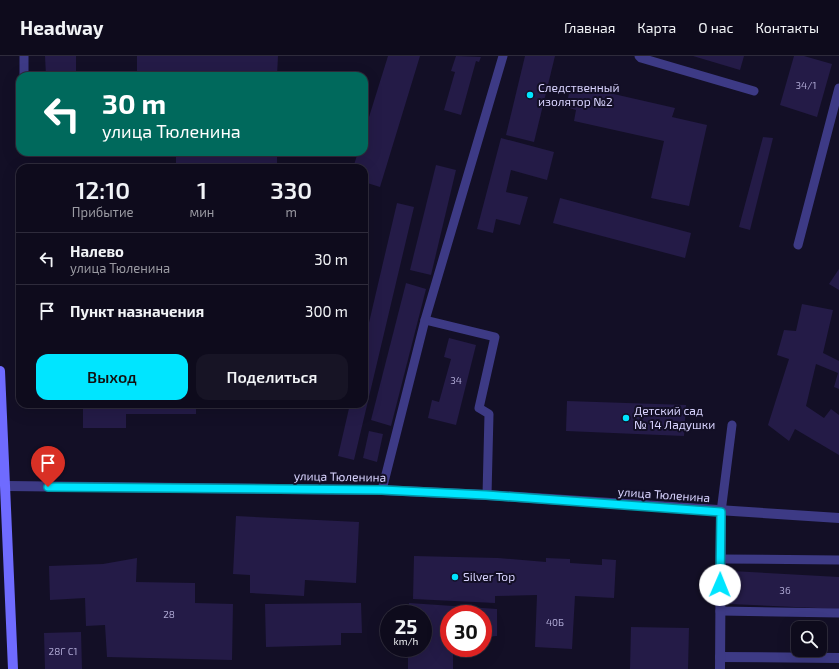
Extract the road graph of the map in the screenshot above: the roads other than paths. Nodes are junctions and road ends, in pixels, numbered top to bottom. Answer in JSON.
{"nodes":[{"id":1,"x":24,"y":56,"type":"edge"},
{"id":2,"x":503,"y":56,"type":"edge"},
{"id":3,"x":639,"y":56,"type":"edge"},
{"id":4,"x":24,"y":72,"type":"edge"},
{"id":5,"x":839,"y":88,"type":"edge"},
{"id":6,"x":754,"y":91,"type":"dead end"},
{"id":7,"x":798,"y":245,"type":"dead end"},
{"id":8,"x":425,"y":320,"type":"junction"},
{"id":9,"x":0,"y":371,"type":"edge"},
{"id":10,"x":732,"y":425,"type":"dead end"},
{"id":11,"x":3,"y":488,"type":"edge"},
{"id":12,"x":382,"y":490,"type":"junction"},
{"id":13,"x":486,"y":495,"type":"junction"},
{"id":14,"x":721,"y":512,"type":"junction"},
{"id":15,"x":839,"y":518,"type":"edge"},
{"id":16,"x":721,"y":559,"type":"junction"},
{"id":17,"x":839,"y":560,"type":"edge"},
{"id":18,"x":720,"y":611,"type":"junction"},
{"id":19,"x":839,"y":613,"type":"edge"},
{"id":20,"x":720,"y":657,"type":"junction"},
{"id":21,"x":839,"y":658,"type":"edge"},
{"id":22,"x":13,"y":669,"type":"edge"},
{"id":23,"x":720,"y":669,"type":"edge"}],
"edges":[{"from":1,"to":4,"type":"lane"},
{"from":2,"to":8,"type":"lane"},
{"from":3,"to":6,"type":"lane"},
{"from":5,"to":7,"type":"lane"},
{"from":8,"to":12,"type":"lane"},
{"from":8,"to":13,"type":"lane"},
{"from":9,"to":11,"type":"main road"},
{"from":10,"to":14,"type":"lane"},
{"from":11,"to":12,"type":"street","name":"улица Тюленина"},
{"from":11,"to":22,"type":"main road"},
{"from":12,"to":13,"type":"street","name":"улица Тюленина"},
{"from":13,"to":14,"type":"street","name":"улица Тюленина"},
{"from":14,"to":15,"type":"street","name":"улица Тюленина"},
{"from":14,"to":16,"type":"street","name":"улица Тюленина"},
{"from":16,"to":17,"type":"lane"},
{"from":16,"to":18,"type":"street","name":"улица Тюленина"},
{"from":18,"to":19,"type":"lane"},
{"from":18,"to":20,"type":"street","name":"улица Тюленина"},
{"from":20,"to":21,"type":"street"},
{"from":20,"to":23,"type":"street","name":"улица Тюленина"}]}
